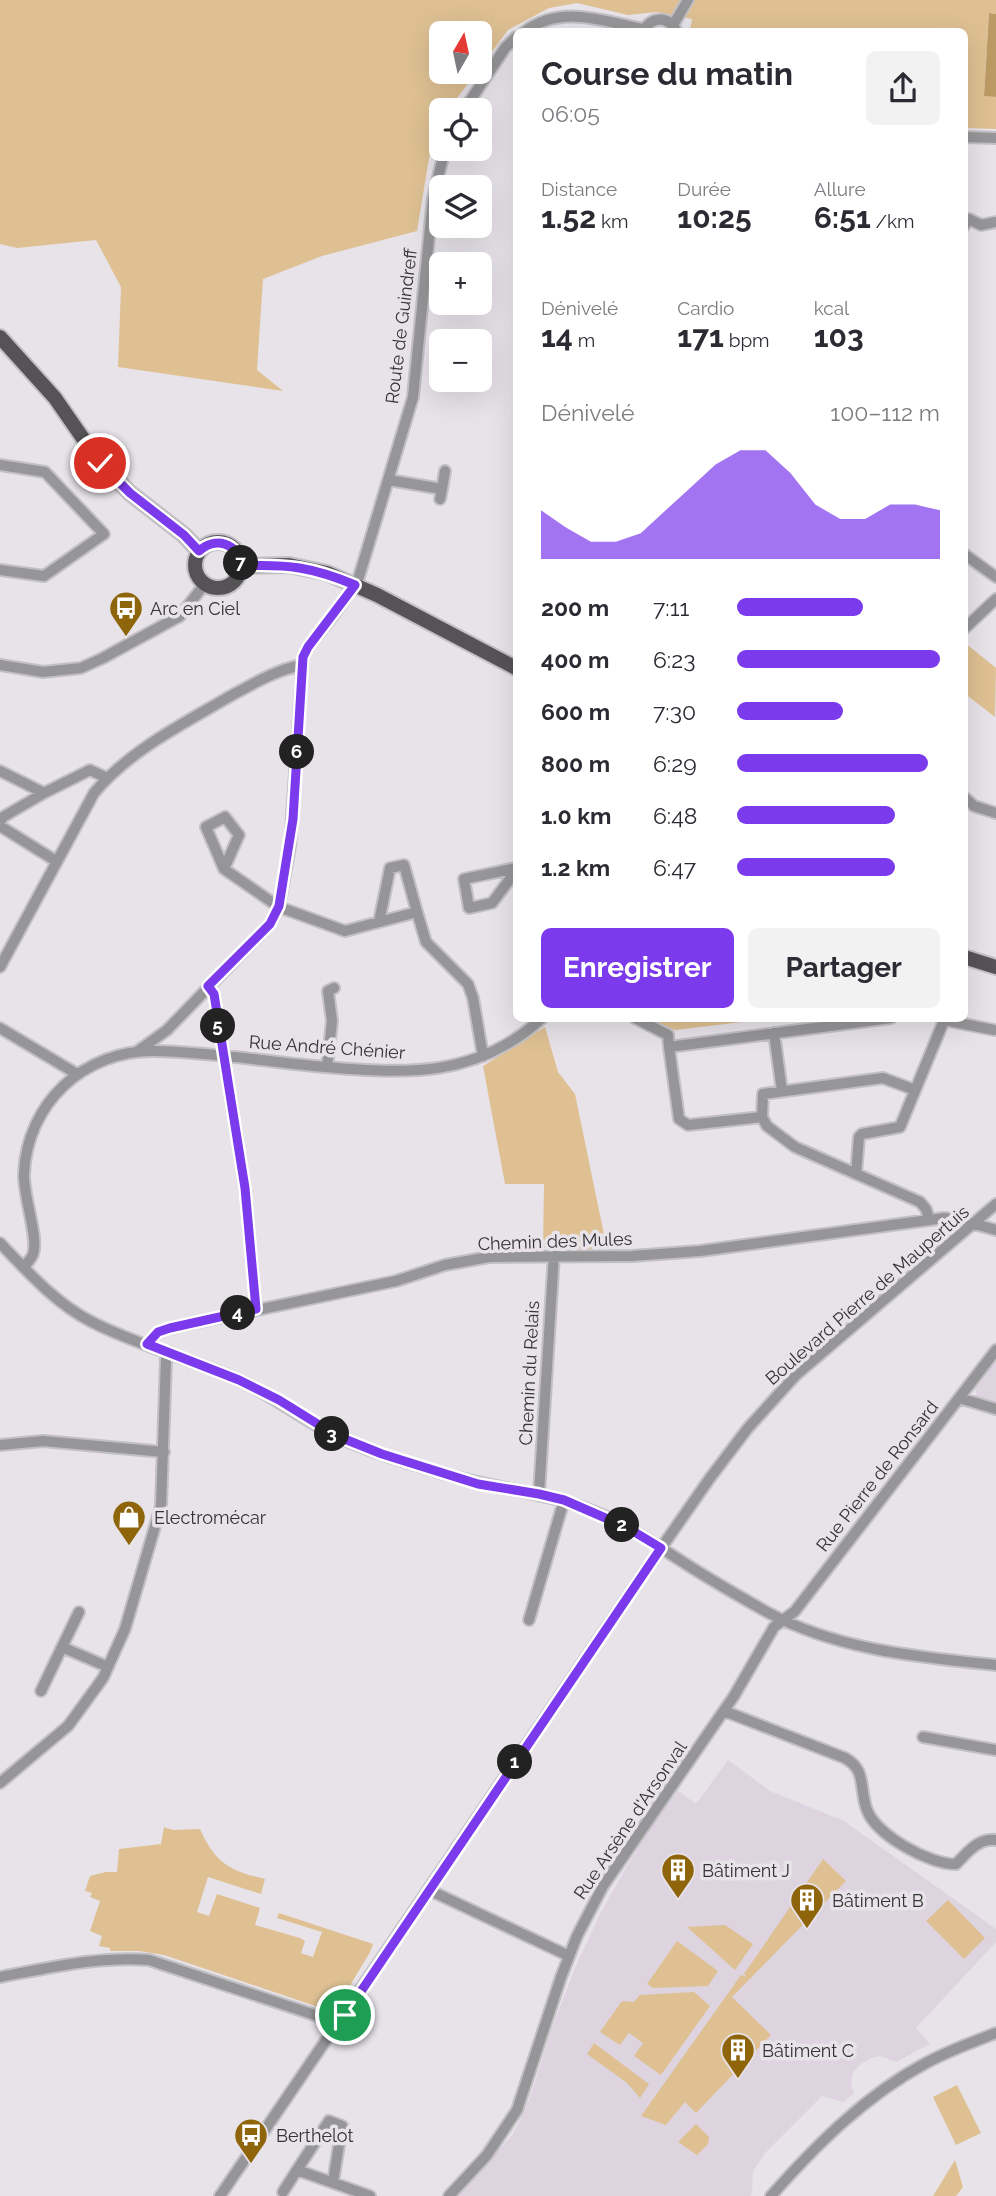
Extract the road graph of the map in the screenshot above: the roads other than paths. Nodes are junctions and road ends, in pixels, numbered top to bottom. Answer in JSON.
{"nodes":[{"id":1,"x":688,"y":0,"type":"edge"},
{"id":2,"x":530,"y":28,"type":"edge"},
{"id":3,"x":634,"y":28,"type":"edge"},
{"id":4,"x":644,"y":28,"type":"edge"},
{"id":5,"x":675,"y":28,"type":"edge"},
{"id":6,"x":513,"y":40,"type":"edge"},
{"id":7,"x":472,"y":98,"type":"edge"},
{"id":8,"x":968,"y":137,"type":"edge"},
{"id":9,"x":996,"y":138,"type":"edge"},
{"id":10,"x":442,"y":161,"type":"edge"},
{"id":11,"x":968,"y":220,"type":"edge"},
{"id":12,"x":996,"y":222,"type":"edge"},
{"id":13,"x":0,"y":337,"type":"edge"},
{"id":14,"x":0,"y":465,"type":"edge"},
{"id":15,"x":445,"y":471,"type":"dead end"},
{"id":16,"x":389,"y":480,"type":"junction"},
{"id":17,"x":199,"y":551,"type":"junction"},
{"id":18,"x":968,"y":557,"type":"edge"},
{"id":19,"x":241,"y":566,"type":"junction"},
{"id":20,"x":0,"y":570,"type":"edge"},
{"id":21,"x":996,"y":577,"type":"edge"},
{"id":22,"x":204,"y":585,"type":"junction"},
{"id":23,"x":355,"y":585,"type":"junction"},
{"id":24,"x":996,"y":599,"type":"edge"},
{"id":25,"x":968,"y":625,"type":"edge"},
{"id":26,"x":302,"y":664,"type":"junction"},
{"id":27,"x":0,"y":665,"type":"edge"},
{"id":28,"x":513,"y":666,"type":"edge"},
{"id":29,"x":0,"y":771,"type":"edge"},
{"id":30,"x":107,"y":778,"type":"junction"},
{"id":31,"x":44,"y":793,"type":"junction"},
{"id":32,"x":968,"y":801,"type":"edge"},
{"id":33,"x":996,"y":813,"type":"edge"},
{"id":34,"x":0,"y":824,"type":"edge"},
{"id":35,"x":56,"y":861,"type":"junction"},
{"id":36,"x":224,"y":869,"type":"dead end"},
{"id":37,"x":513,"y":870,"type":"edge"},
{"id":38,"x":513,"y":874,"type":"edge"},
{"id":39,"x":279,"y":906,"type":"junction"},
{"id":40,"x":417,"y":912,"type":"junction"},
{"id":41,"x":379,"y":922,"type":"junction"},
{"id":42,"x":968,"y":962,"type":"edge"},
{"id":43,"x":0,"y":967,"type":"edge"},
{"id":44,"x":996,"y":967,"type":"edge"},
{"id":45,"x":208,"y":986,"type":"junction"},
{"id":46,"x":334,"y":988,"type":"dead end"},
{"id":47,"x":538,"y":1022,"type":"edge"},
{"id":48,"x":643,"y":1022,"type":"edge"},
{"id":49,"x":860,"y":1022,"type":"edge"},
{"id":50,"x":943,"y":1022,"type":"edge"},
{"id":51,"x":958,"y":1022,"type":"edge"},
{"id":52,"x":0,"y":1028,"type":"edge"},
{"id":53,"x":167,"y":1030,"type":"junction"},
{"id":54,"x":994,"y":1030,"type":"dead end"},
{"id":55,"x":774,"y":1033,"type":"junction"},
{"id":56,"x":669,"y":1047,"type":"junction"},
{"id":57,"x":138,"y":1051,"type":"junction"},
{"id":58,"x":168,"y":1051,"type":"junction"},
{"id":59,"x":222,"y":1056,"type":"junction"},
{"id":60,"x":483,"y":1056,"type":"junction"},
{"id":61,"x":327,"y":1067,"type":"junction"},
{"id":62,"x":77,"y":1074,"type":"junction"},
{"id":63,"x":915,"y":1090,"type":"junction"},
{"id":64,"x":782,"y":1091,"type":"junction"},
{"id":65,"x":762,"y":1117,"type":"junction"},
{"id":66,"x":856,"y":1174,"type":"junction"},
{"id":67,"x":996,"y":1204,"type":"edge"},
{"id":68,"x":929,"y":1219,"type":"junction"},
{"id":69,"x":974,"y":1224,"type":"junction"},
{"id":70,"x":996,"y":1230,"type":"edge"},
{"id":71,"x":0,"y":1243,"type":"edge"},
{"id":72,"x":554,"y":1255,"type":"junction"},
{"id":73,"x":24,"y":1267,"type":"junction"},
{"id":74,"x":256,"y":1309,"type":"junction"},
{"id":75,"x":147,"y":1344,"type":"junction"},
{"id":76,"x":996,"y":1350,"type":"edge"},
{"id":77,"x":169,"y":1352,"type":"junction"},
{"id":78,"x":959,"y":1398,"type":"junction"},
{"id":79,"x":996,"y":1409,"type":"edge"},
{"id":80,"x":0,"y":1445,"type":"edge"},
{"id":81,"x":164,"y":1452,"type":"junction"},
{"id":82,"x":539,"y":1494,"type":"junction"},
{"id":83,"x":564,"y":1500,"type":"junction"},
{"id":84,"x":661,"y":1548,"type":"junction"},
{"id":85,"x":79,"y":1612,"type":"dead end"},
{"id":86,"x":529,"y":1620,"type":"dead end"},
{"id":87,"x":784,"y":1620,"type":"junction"},
{"id":88,"x":62,"y":1647,"type":"junction"},
{"id":89,"x":996,"y":1665,"type":"edge"},
{"id":90,"x":108,"y":1667,"type":"junction"},
{"id":91,"x":41,"y":1691,"type":"dead end"},
{"id":92,"x":724,"y":1711,"type":"junction"},
{"id":93,"x":923,"y":1737,"type":"dead end"},
{"id":94,"x":996,"y":1750,"type":"edge"},
{"id":95,"x":0,"y":1783,"type":"edge"},
{"id":96,"x":996,"y":1840,"type":"edge"},
{"id":97,"x":429,"y":1890,"type":"junction"},
{"id":98,"x":569,"y":1956,"type":"junction"},
{"id":99,"x":0,"y":1977,"type":"edge"},
{"id":100,"x":339,"y":2023,"type":"junction"},
{"id":101,"x":996,"y":2033,"type":"edge"},
{"id":102,"x":297,"y":2170,"type":"junction"},
{"id":103,"x":333,"y":2182,"type":"junction"},
{"id":104,"x":283,"y":2192,"type":"dead end"},
{"id":105,"x":220,"y":2196,"type":"edge"},
{"id":106,"x":370,"y":2196,"type":"edge"},
{"id":107,"x":449,"y":2196,"type":"edge"},
{"id":108,"x":771,"y":2196,"type":"edge"}],
"edges":[{"from":1,"to":5,"type":"street"},
{"from":2,"to":3,"type":"street"},
{"from":4,"to":5,"type":"street"},
{"from":6,"to":7,"type":"street"},
{"from":8,"to":9,"type":"street"},
{"from":10,"to":16,"type":"street","name":"Route de Guindreff"},
{"from":11,"to":12,"type":"street"},
{"from":13,"to":17,"type":"main road"},
{"from":14,"to":20,"type":"street"},
{"from":15,"to":16,"type":"street"},
{"from":16,"to":23,"type":"street","name":"Route de Guindreff"},
{"from":17,"to":19,"type":"main road"},
{"from":17,"to":22,"type":"main road"},
{"from":18,"to":21,"type":"street"},
{"from":19,"to":22,"type":"main road"},
{"from":19,"to":23,"type":"main road"},
{"from":22,"to":27,"type":"street"},
{"from":23,"to":26,"type":"street","name":"Route de Guindreff"},
{"from":23,"to":28,"type":"main road"},
{"from":24,"to":25,"type":"street"},
{"from":26,"to":30,"type":"street"},
{"from":26,"to":39,"type":"street"},
{"from":29,"to":31,"type":"street"},
{"from":30,"to":31,"type":"street"},
{"from":30,"to":35,"type":"street"},
{"from":31,"to":34,"type":"street"},
{"from":32,"to":33,"type":"street"},
{"from":34,"to":35,"type":"street"},
{"from":35,"to":43,"type":"street"},
{"from":36,"to":39,"type":"street"},
{"from":37,"to":38,"type":"street"},
{"from":39,"to":41,"type":"street"},
{"from":39,"to":45,"type":"street"},
{"from":40,"to":41,"type":"street"},
{"from":40,"to":41,"type":"street"},
{"from":40,"to":60,"type":"street"},
{"from":42,"to":44,"type":"main road"},
{"from":45,"to":53,"type":"street"},
{"from":45,"to":59,"type":"street"},
{"from":46,"to":61,"type":"street"},
{"from":47,"to":60,"type":"street","name":"Rue André Chénier"},
{"from":48,"to":56,"type":"street"},
{"from":49,"to":55,"type":"street"},
{"from":50,"to":63,"type":"street"},
{"from":51,"to":54,"type":"street"},
{"from":52,"to":62,"type":"street"},
{"from":53,"to":57,"type":"street"},
{"from":53,"to":58,"type":"street"},
{"from":55,"to":56,"type":"street"},
{"from":55,"to":64,"type":"street"},
{"from":56,"to":65,"type":"street"},
{"from":57,"to":58,"type":"street","name":"Rue André Chénier"},
{"from":57,"to":62,"type":"street"},
{"from":58,"to":59,"type":"street","name":"Rue André Chénier"},
{"from":59,"to":61,"type":"street","name":"Rue André Chénier"},
{"from":59,"to":74,"type":"street"},
{"from":60,"to":61,"type":"street","name":"Rue André Chénier"},
{"from":62,"to":73,"type":"street"},
{"from":63,"to":64,"type":"street"},
{"from":63,"to":66,"type":"street"},
{"from":64,"to":65,"type":"street"},
{"from":65,"to":66,"type":"street"},
{"from":66,"to":68,"type":"street"},
{"from":67,"to":69,"type":"street","name":"Boulevard Pierre de Maupertuis"},
{"from":68,"to":69,"type":"street","name":"Chemin des Mules"},
{"from":68,"to":72,"type":"street","name":"Chemin des Mules"},
{"from":69,"to":70,"type":"street","name":"Chemin des Mules"},
{"from":69,"to":84,"type":"street","name":"Boulevard Pierre de Maupertuis"},
{"from":71,"to":73,"type":"street"},
{"from":72,"to":74,"type":"street","name":"Chemin des Mules"},
{"from":72,"to":82,"type":"street","name":"Chemin du Relais"},
{"from":73,"to":75,"type":"street"},
{"from":74,"to":75,"type":"street","name":"Chemin des Mules"},
{"from":75,"to":77,"type":"street"},
{"from":76,"to":78,"type":"street","name":"Rue Pierre de Ronsard"},
{"from":77,"to":81,"type":"street"},
{"from":77,"to":82,"type":"street"},
{"from":78,"to":79,"type":"street"},
{"from":78,"to":87,"type":"street","name":"Rue Pierre de Ronsard"},
{"from":80,"to":81,"type":"street"},
{"from":81,"to":90,"type":"street"},
{"from":82,"to":83,"type":"street"},
{"from":83,"to":84,"type":"street"},
{"from":83,"to":86,"type":"street"},
{"from":84,"to":87,"type":"street"},
{"from":84,"to":97,"type":"street","name":"Boulevard Pierre de Maupertuis"},
{"from":85,"to":88,"type":"street"},
{"from":87,"to":89,"type":"street"},
{"from":87,"to":92,"type":"street","name":"Rue Arsène d'Arsonval"},
{"from":88,"to":90,"type":"street"},
{"from":88,"to":91,"type":"street"},
{"from":90,"to":95,"type":"street"},
{"from":92,"to":96,"type":"street"},
{"from":92,"to":98,"type":"street","name":"Rue Arsène d'Arsonval"},
{"from":93,"to":94,"type":"street"},
{"from":97,"to":98,"type":"street"},
{"from":97,"to":100,"type":"street","name":"Boulevard Pierre de Maupertuis"},
{"from":98,"to":107,"type":"street","name":"Rue Arsène d'Arsonval"},
{"from":99,"to":100,"type":"street"},
{"from":100,"to":105,"type":"street","name":"Boulevard Pierre de Maupertuis"},
{"from":101,"to":108,"type":"street"},
{"from":102,"to":103,"type":"street"},
{"from":102,"to":103,"type":"street"},
{"from":102,"to":104,"type":"street"},
{"from":103,"to":106,"type":"street"}]}
